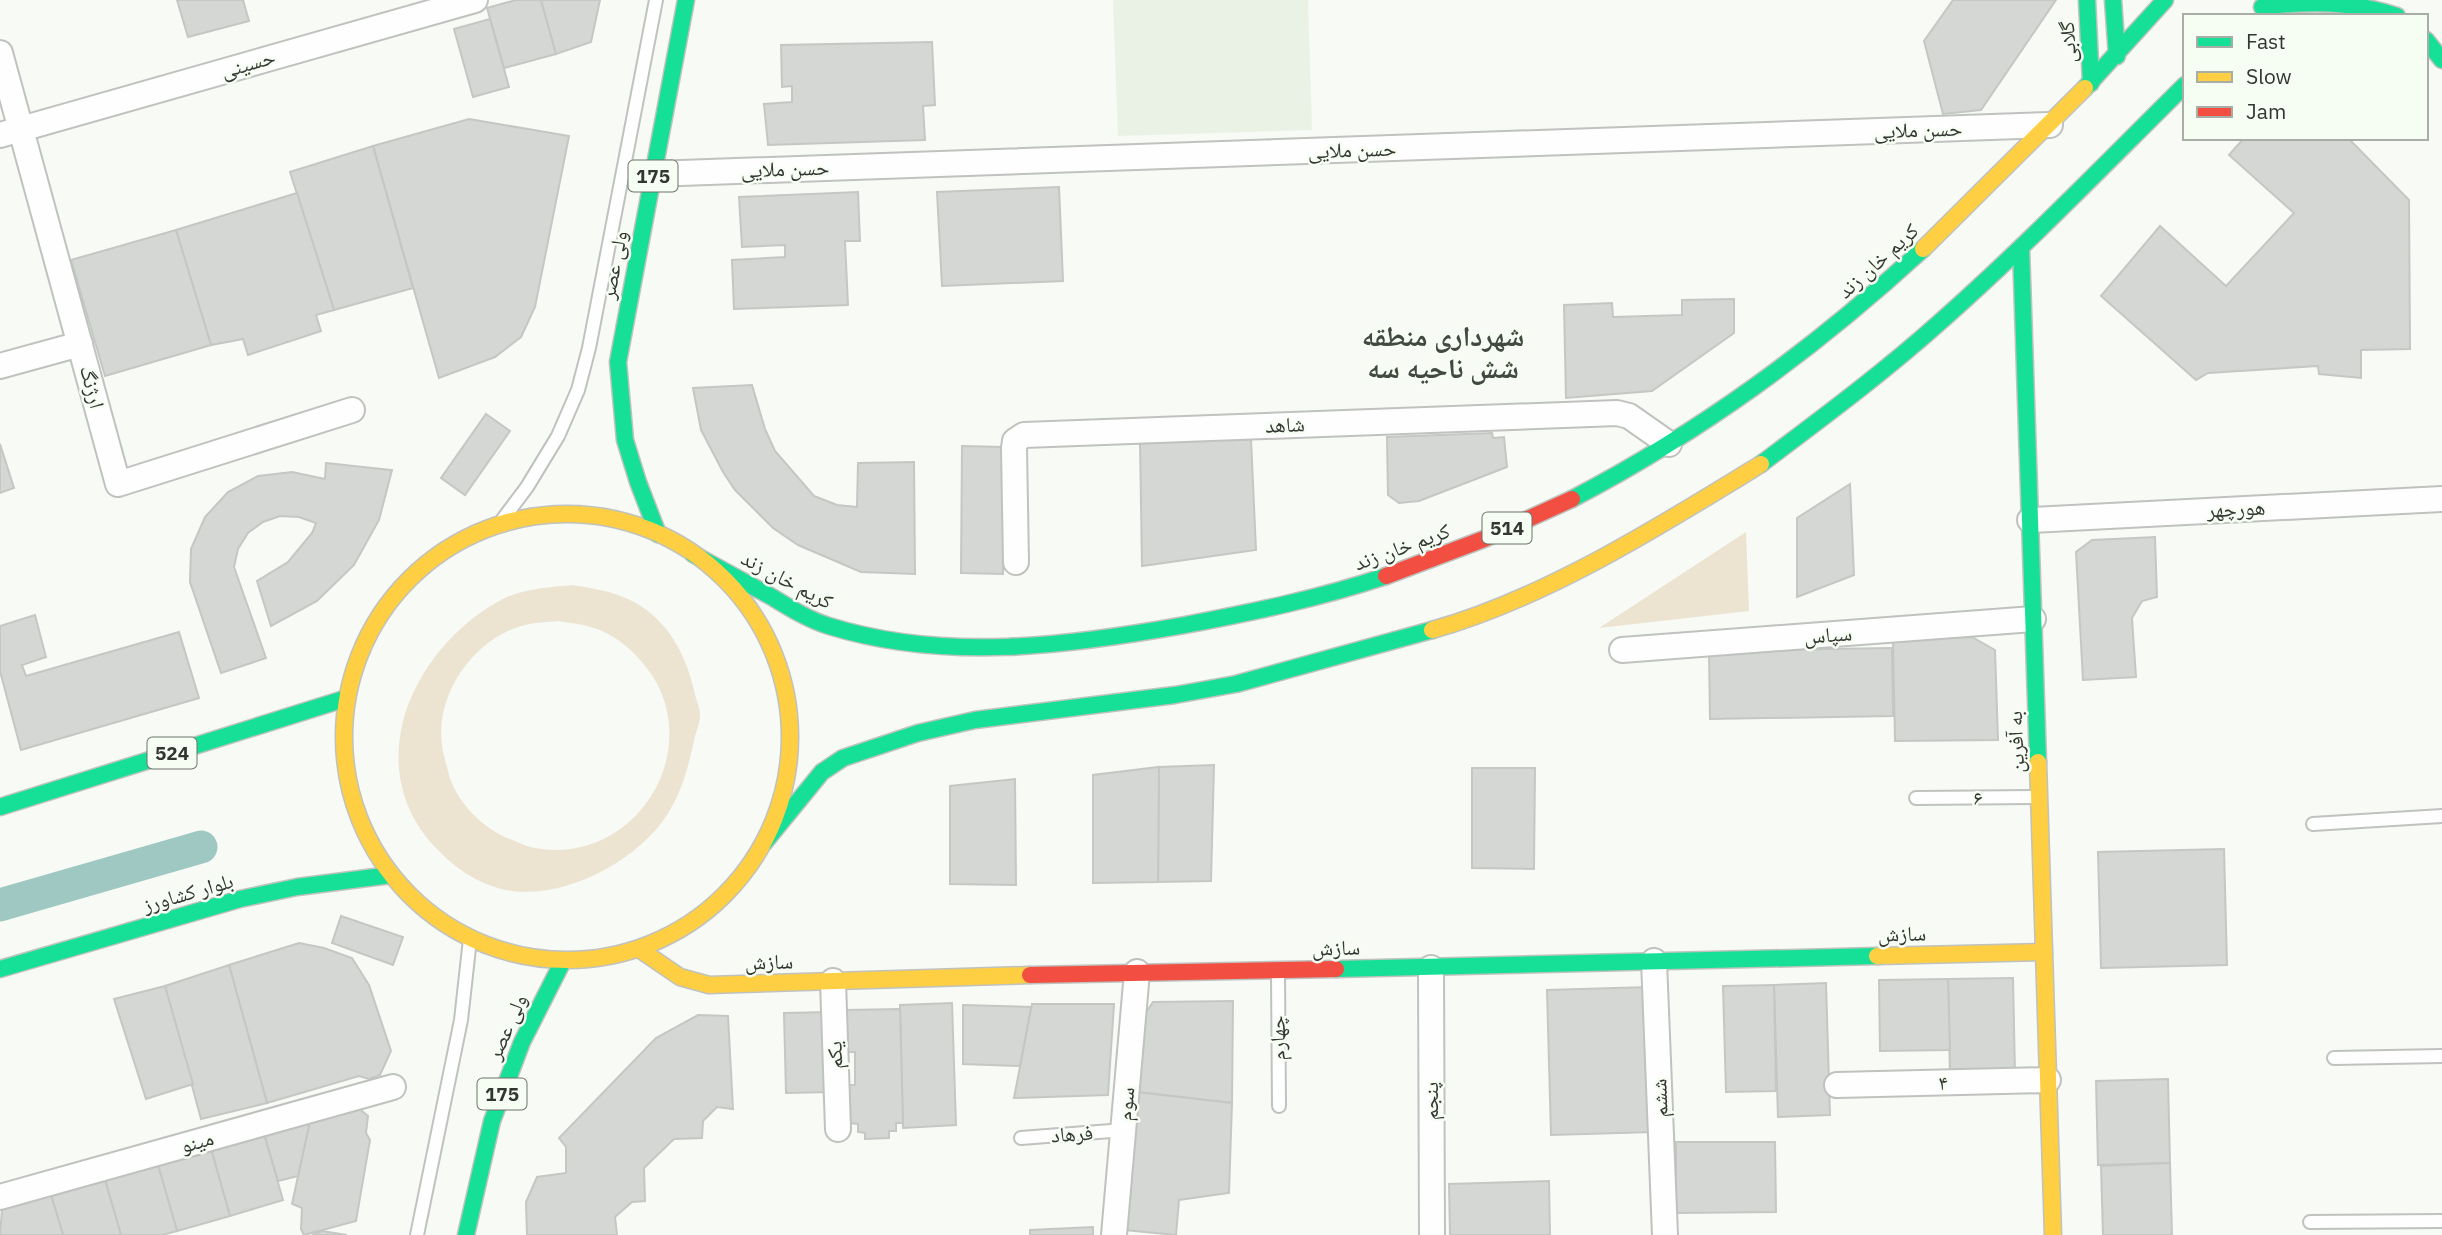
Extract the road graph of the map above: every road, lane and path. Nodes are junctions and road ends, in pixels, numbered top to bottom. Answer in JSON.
{"nodes":[{"id":1,"x":475,"y":0,"type":"edge"},
{"id":2,"x":656,"y":0,"type":"edge"},
{"id":3,"x":686,"y":0,"type":"edge"},
{"id":4,"x":2087,"y":0,"type":"edge"},
{"id":5,"x":2113,"y":0,"type":"edge"},
{"id":6,"x":2165,"y":0,"type":"edge"},
{"id":7,"x":2261,"y":8,"type":"edge"},
{"id":8,"x":2392,"y":14,"type":"edge"},
{"id":9,"x":2428,"y":42,"type":"edge"},
{"id":10,"x":0,"y":53,"type":"edge"},
{"id":11,"x":2116,"y":56,"type":"junction"},
{"id":12,"x":2442,"y":60,"type":"edge"},
{"id":13,"x":2091,"y":83,"type":"junction"},
{"id":14,"x":2183,"y":87,"type":"edge"},
{"id":15,"x":2050,"y":125,"type":"junction"},
{"id":16,"x":10,"y":132,"type":"edge"},
{"id":17,"x":653,"y":174,"type":"junction"},
{"id":18,"x":2021,"y":248,"type":"junction"},
{"id":19,"x":80,"y":344,"type":"junction"},
{"id":20,"x":0,"y":366,"type":"edge"},
{"id":21,"x":352,"y":410,"type":"dead end"},
{"id":22,"x":1670,"y":444,"type":"junction"},
{"id":23,"x":2442,"y":499,"type":"edge"},
{"id":24,"x":503,"y":519,"type":"junction"},
{"id":25,"x":2030,"y":520,"type":"junction"},
{"id":26,"x":658,"y":534,"type":"junction"},
{"id":27,"x":693,"y":554,"type":"junction"},
{"id":28,"x":1016,"y":562,"type":"dead end"},
{"id":29,"x":2033,"y":619,"type":"junction"},
{"id":30,"x":1622,"y":650,"type":"dead end"},
{"id":31,"x":344,"y":699,"type":"junction"},
{"id":32,"x":2039,"y":797,"type":"junction"},
{"id":33,"x":1916,"y":798,"type":"dead end"},
{"id":34,"x":0,"y":807,"type":"edge"},
{"id":35,"x":2442,"y":816,"type":"edge"},
{"id":36,"x":2313,"y":824,"type":"dead end"},
{"id":37,"x":764,"y":843,"type":"junction"},
{"id":38,"x":391,"y":874,"type":"junction"},
{"id":39,"x":470,"y":939,"type":"junction"},
{"id":40,"x":639,"y":949,"type":"junction"},
{"id":41,"x":2044,"y":953,"type":"junction"},
{"id":42,"x":563,"y":961,"type":"junction"},
{"id":43,"x":1654,"y":961,"type":"junction"},
{"id":44,"x":1431,"y":968,"type":"junction"},
{"id":45,"x":0,"y":969,"type":"edge"},
{"id":46,"x":1278,"y":970,"type":"junction"},
{"id":47,"x":1138,"y":972,"type":"junction"},
{"id":48,"x":833,"y":981,"type":"junction"},
{"id":49,"x":2442,"y":1056,"type":"edge"},
{"id":50,"x":2334,"y":1058,"type":"dead end"},
{"id":51,"x":2048,"y":1080,"type":"junction"},
{"id":52,"x":1838,"y":1085,"type":"dead end"},
{"id":53,"x":393,"y":1087,"type":"dead end"},
{"id":54,"x":1279,"y":1106,"type":"dead end"},
{"id":55,"x":838,"y":1129,"type":"dead end"},
{"id":56,"x":1124,"y":1130,"type":"junction"},
{"id":57,"x":1021,"y":1138,"type":"dead end"},
{"id":58,"x":0,"y":1197,"type":"edge"},
{"id":59,"x":2442,"y":1221,"type":"edge"},
{"id":60,"x":2310,"y":1222,"type":"dead end"},
{"id":61,"x":417,"y":1235,"type":"edge"},
{"id":62,"x":466,"y":1235,"type":"edge"},
{"id":63,"x":1114,"y":1235,"type":"edge"},
{"id":64,"x":1432,"y":1235,"type":"edge"},
{"id":65,"x":1665,"y":1235,"type":"edge"},
{"id":66,"x":2053,"y":1235,"type":"edge"}],
"edges":[{"from":1,"to":16,"type":"street","name":"حسینی"},
{"from":2,"to":24,"type":"lane"},
{"from":3,"to":17,"type":"main road","name":"ولی عصر","number":"175"},
{"from":4,"to":13,"type":"main road","name":"گلابی"},
{"from":5,"to":11,"type":"main road"},
{"from":6,"to":11,"type":"main road","name":"کریم خان زند","number":"514"},
{"from":7,"to":8,"type":"main road"},
{"from":9,"to":12,"type":"main road"},
{"from":10,"to":16,"type":"street","name":"ارژنگ"},
{"from":11,"to":13,"type":"main road","name":"کریم خان زند","number":"514"},
{"from":13,"to":15,"type":"main road","name":"کریم خان زند","number":"514"},
{"from":14,"to":18,"type":"main road"},
{"from":15,"to":17,"type":"street","name":"حسن ملایی"},
{"from":15,"to":22,"type":"main road","name":"کریم خان زند","number":"514"},
{"from":16,"to":19,"type":"street","name":"ارژنگ"},
{"from":17,"to":26,"type":"main road","name":"ولی عصر","number":"175"},
{"from":18,"to":25,"type":"main road","name":"به آفرین"},
{"from":18,"to":37,"type":"main road"},
{"from":19,"to":20,"type":"street"},
{"from":19,"to":21,"type":"street","name":"ارژنگ"},
{"from":22,"to":27,"type":"main road","name":"کریم خان زند","number":"514"},
{"from":22,"to":28,"type":"street","name":"شاهد"},
{"from":23,"to":25,"type":"street","name":"هورچهر"},
{"from":24,"to":26,"type":"main road"},
{"from":24,"to":31,"type":"main road"},
{"from":25,"to":29,"type":"main road","name":"به آفرین"},
{"from":26,"to":27,"type":"main road"},
{"from":27,"to":37,"type":"main road"},
{"from":29,"to":30,"type":"street","name":"سپاس"},
{"from":29,"to":32,"type":"main road","name":"به آفرین"},
{"from":31,"to":34,"type":"main road","number":"524"},
{"from":31,"to":38,"type":"main road"},
{"from":32,"to":33,"type":"lane","name":"۶"},
{"from":32,"to":41,"type":"main road","name":"به آفرین"},
{"from":35,"to":36,"type":"lane"},
{"from":37,"to":40,"type":"main road"},
{"from":38,"to":39,"type":"main road"},
{"from":38,"to":45,"type":"main road","name":"بلوار کشاورز"},
{"from":39,"to":42,"type":"main road"},
{"from":39,"to":61,"type":"lane"},
{"from":40,"to":42,"type":"main road"},
{"from":40,"to":48,"type":"main road","name":"سازش"},
{"from":41,"to":43,"type":"main road","name":"سازش"},
{"from":41,"to":51,"type":"main road","name":"به آفرین"},
{"from":42,"to":62,"type":"main road","name":"ولی عصر","number":"175"},
{"from":43,"to":44,"type":"main road","name":"سازش"},
{"from":43,"to":65,"type":"street","name":"ششم"},
{"from":44,"to":46,"type":"main road","name":"سازش"},
{"from":44,"to":64,"type":"street","name":"پنجم"},
{"from":46,"to":47,"type":"main road","name":"سازش"},
{"from":46,"to":54,"type":"lane","name":"چهارم"},
{"from":47,"to":48,"type":"main road","name":"سازش"},
{"from":47,"to":56,"type":"street","name":"سوم"},
{"from":48,"to":55,"type":"street","name":"یکم"},
{"from":49,"to":50,"type":"lane"},
{"from":51,"to":52,"type":"street","name":"۴"},
{"from":51,"to":66,"type":"main road","name":"به آفرین"},
{"from":53,"to":58,"type":"street","name":"مینو"},
{"from":56,"to":57,"type":"lane","name":"فرهاد"},
{"from":56,"to":63,"type":"street","name":"سوم"},
{"from":59,"to":60,"type":"lane"}]}
